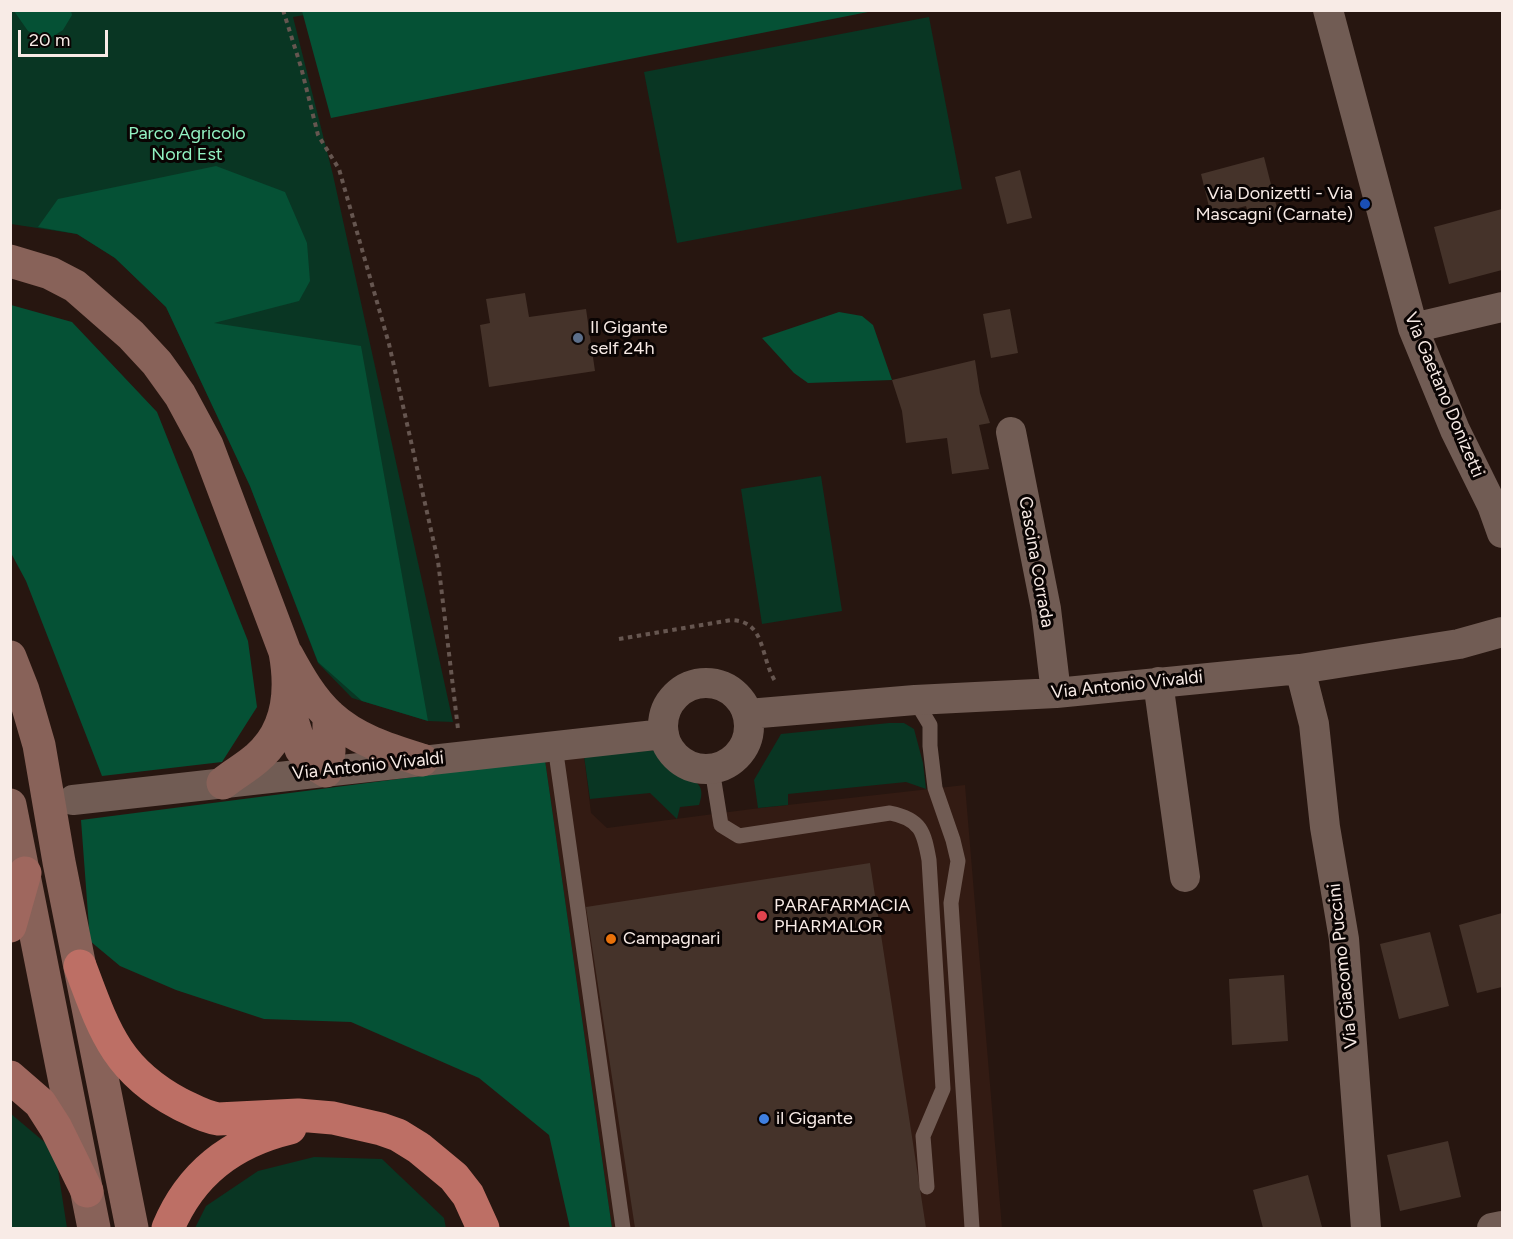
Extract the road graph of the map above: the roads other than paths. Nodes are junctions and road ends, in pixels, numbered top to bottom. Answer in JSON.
{"nodes":[{"id":1,"x":1328,"y":10,"type":"edge"},
{"id":2,"x":10,"y":261,"type":"edge"},
{"id":3,"x":1503,"y":307,"type":"edge"},
{"id":4,"x":1413,"y":328,"type":"junction"},
{"id":5,"x":1011,"y":432,"type":"dead end"},
{"id":6,"x":1503,"y":533,"type":"edge"},
{"id":7,"x":1503,"y":632,"type":"edge"},
{"id":8,"x":285,"y":652,"type":"junction"},
{"id":9,"x":10,"y":657,"type":"edge"},
{"id":10,"x":1300,"y":669,"type":"junction"},
{"id":11,"x":1158,"y":682,"type":"junction"},
{"id":12,"x":1056,"y":693,"type":"junction"},
{"id":13,"x":915,"y":700,"type":"junction"},
{"id":14,"x":287,"y":704,"type":"junction"},
{"id":15,"x":748,"y":714,"type":"junction"},
{"id":16,"x":329,"y":716,"type":"junction"},
{"id":17,"x":664,"y":734,"type":"junction"},
{"id":18,"x":555,"y":746,"type":"junction"},
{"id":19,"x":422,"y":760,"type":"junction"},
{"id":20,"x":712,"y":769,"type":"junction"},
{"id":21,"x":326,"y":771,"type":"junction"},
{"id":22,"x":223,"y":783,"type":"junction"},
{"id":23,"x":73,"y":800,"type":"dead end"},
{"id":24,"x":10,"y":805,"type":"edge"},
{"id":25,"x":25,"y":873,"type":"junction"},
{"id":26,"x":1185,"y":877,"type":"dead end"},
{"id":27,"x":10,"y":926,"type":"edge"},
{"id":28,"x":80,"y":966,"type":"junction"},
{"id":29,"x":10,"y":1077,"type":"edge"},
{"id":30,"x":333,"y":1118,"type":"junction"},
{"id":31,"x":927,"y":1187,"type":"dead end"},
{"id":32,"x":87,"y":1191,"type":"junction"},
{"id":33,"x":1503,"y":1226,"type":"edge"},
{"id":34,"x":94,"y":1228,"type":"edge"},
{"id":35,"x":132,"y":1228,"type":"edge"},
{"id":36,"x":168,"y":1228,"type":"edge"},
{"id":37,"x":483,"y":1228,"type":"edge"},
{"id":38,"x":623,"y":1228,"type":"edge"},
{"id":39,"x":972,"y":1228,"type":"edge"},
{"id":40,"x":1366,"y":1228,"type":"edge"},
{"id":41,"x":1492,"y":1228,"type":"edge"}],
"edges":[{"from":1,"to":4,"type":"street","name":"Via Gaetano Donizetti"},
{"from":2,"to":8,"type":"main road"},
{"from":3,"to":4,"type":"street"},
{"from":4,"to":6,"type":"street","name":"Via Gaetano Donizetti"},
{"from":5,"to":12,"type":"street","name":"Cascina Corrada"},
{"from":7,"to":10,"type":"street","name":"Via Antonio Vivaldi"},
{"from":8,"to":14,"type":"main road"},
{"from":8,"to":16,"type":"main road"},
{"from":9,"to":28,"type":"main road"},
{"from":10,"to":11,"type":"street","name":"Via Antonio Vivaldi"},
{"from":10,"to":40,"type":"street","name":"Via Giacomo Puccini"},
{"from":11,"to":12,"type":"street","name":"Via Antonio Vivaldi"},
{"from":11,"to":26,"type":"street"},
{"from":12,"to":13,"type":"street","name":"Via Antonio Vivaldi"},
{"from":13,"to":15,"type":"street","name":"Via Antonio Vivaldi"},
{"from":13,"to":39,"type":"lane"},
{"from":14,"to":21,"type":"main road"},
{"from":14,"to":22,"type":"main road"},
{"from":15,"to":17,"type":"street"},
{"from":15,"to":20,"type":"street"},
{"from":16,"to":19,"type":"main road"},
{"from":16,"to":21,"type":"main road"},
{"from":17,"to":18,"type":"street","name":"Via Antonio Vivaldi"},
{"from":17,"to":20,"type":"street"},
{"from":18,"to":19,"type":"street","name":"Via Antonio Vivaldi"},
{"from":18,"to":38,"type":"lane"},
{"from":19,"to":21,"type":"street","name":"Via Antonio Vivaldi"},
{"from":20,"to":31,"type":"lane"},
{"from":21,"to":22,"type":"street","name":"Via Antonio Vivaldi"},
{"from":22,"to":23,"type":"street","name":"Via Antonio Vivaldi"},
{"from":24,"to":25,"type":"main road"},
{"from":25,"to":27,"type":"main road"},
{"from":25,"to":32,"type":"main road"},
{"from":28,"to":30,"type":"highway"},
{"from":28,"to":35,"type":"main road"},
{"from":29,"to":32,"type":"main road"},
{"from":30,"to":36,"type":"highway"},
{"from":30,"to":37,"type":"highway"},
{"from":32,"to":34,"type":"main road"},
{"from":33,"to":41,"type":"street"}]}
